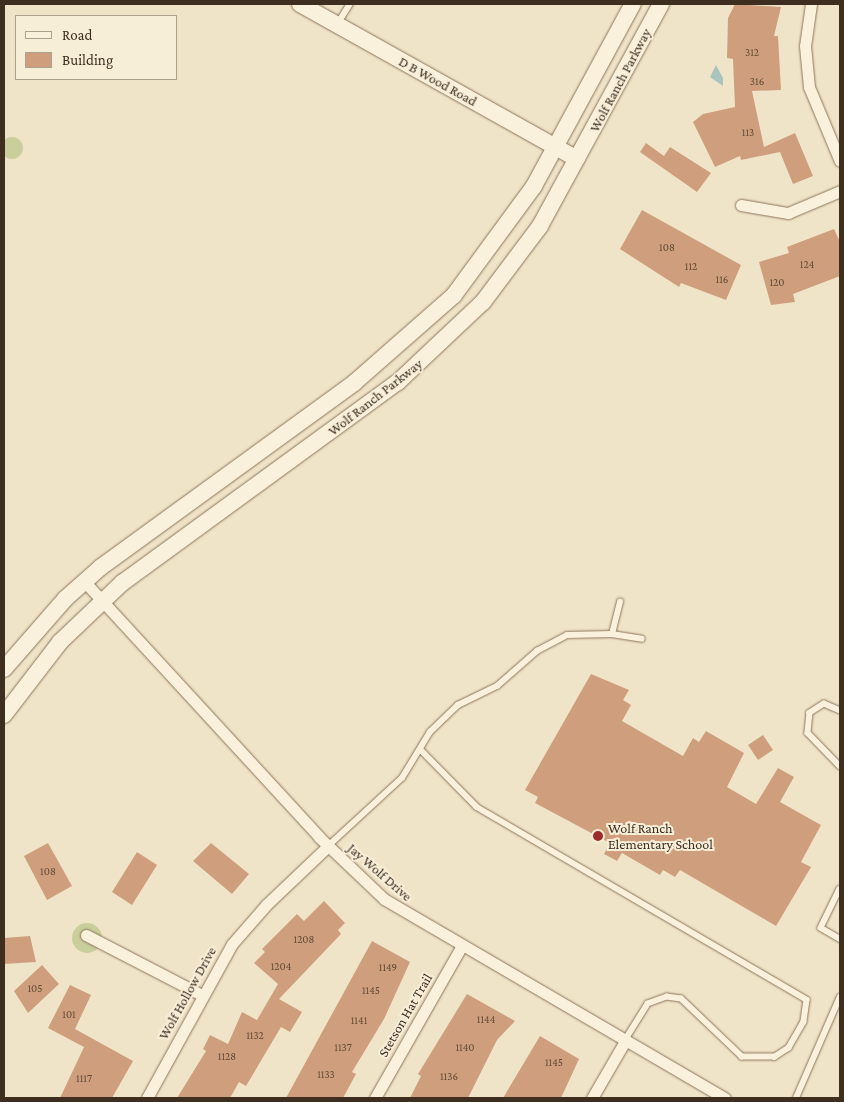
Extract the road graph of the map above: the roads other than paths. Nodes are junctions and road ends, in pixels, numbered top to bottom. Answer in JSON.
{"nodes":[{"id":1,"x":300,"y":4,"type":"edge"},
{"id":2,"x":350,"y":4,"type":"edge"},
{"id":3,"x":633,"y":4,"type":"edge"},
{"id":4,"x":661,"y":4,"type":"edge"},
{"id":5,"x":811,"y":4,"type":"edge"},
{"id":6,"x":337,"y":24,"type":"junction"},
{"id":7,"x":555,"y":147,"type":"junction"},
{"id":8,"x":577,"y":159,"type":"junction"},
{"id":9,"x":840,"y":161,"type":"edge"},
{"id":10,"x":840,"y":191,"type":"edge"},
{"id":11,"x":741,"y":205,"type":"dead end"},
{"id":12,"x":84,"y":581,"type":"junction"},
{"id":13,"x":102,"y":601,"type":"junction"},
{"id":14,"x":620,"y":602,"type":"dead end"},
{"id":15,"x":612,"y":634,"type":"junction"},
{"id":16,"x":642,"y":639,"type":"dead end"},
{"id":17,"x":4,"y":669,"type":"edge"},
{"id":18,"x":840,"y":711,"type":"edge"},
{"id":19,"x":4,"y":715,"type":"edge"},
{"id":20,"x":422,"y":751,"type":"junction"},
{"id":21,"x":840,"y":766,"type":"edge"},
{"id":22,"x":328,"y":846,"type":"junction"},
{"id":23,"x":840,"y":889,"type":"edge"},
{"id":24,"x":86,"y":935,"type":"dead end"},
{"id":25,"x":840,"y":939,"type":"edge"},
{"id":26,"x":461,"y":946,"type":"junction"},
{"id":27,"x":200,"y":994,"type":"junction"},
{"id":28,"x":840,"y":997,"type":"edge"},
{"id":29,"x":625,"y":1041,"type":"junction"},
{"id":30,"x":147,"y":1098,"type":"edge"},
{"id":31,"x":375,"y":1098,"type":"edge"},
{"id":32,"x":592,"y":1098,"type":"edge"},
{"id":33,"x":725,"y":1098,"type":"edge"},
{"id":34,"x":796,"y":1098,"type":"edge"}],
"edges":[{"from":1,"to":6,"type":"street","name":"D B Wood Road"},
{"from":2,"to":6,"type":"lane"},
{"from":3,"to":7,"type":"street","name":"Wolf Ranch Parkway"},
{"from":4,"to":8,"type":"street","name":"Wolf Ranch Parkway"},
{"from":5,"to":9,"type":"street"},
{"from":6,"to":7,"type":"street","name":"D B Wood Road"},
{"from":7,"to":8,"type":"street","name":"D B Wood Road"},
{"from":7,"to":12,"type":"street","name":"Wolf Ranch Parkway"},
{"from":8,"to":13,"type":"street","name":"Wolf Ranch Parkway"},
{"from":10,"to":11,"type":"street"},
{"from":12,"to":13,"type":"street","name":"Jay Wolf Drive"},
{"from":12,"to":17,"type":"street","name":"Wolf Ranch Parkway"},
{"from":13,"to":19,"type":"street","name":"Wolf Ranch Parkway"},
{"from":13,"to":22,"type":"street","name":"Jay Wolf Drive"},
{"from":14,"to":15,"type":"lane"},
{"from":15,"to":16,"type":"lane"},
{"from":15,"to":20,"type":"lane"},
{"from":18,"to":21,"type":"lane"},
{"from":20,"to":22,"type":"lane"},
{"from":20,"to":29,"type":"lane"},
{"from":22,"to":26,"type":"street","name":"Jay Wolf Drive"},
{"from":22,"to":27,"type":"street","name":"Wolf Hollow Drive"},
{"from":23,"to":25,"type":"lane"},
{"from":24,"to":27,"type":"street"},
{"from":26,"to":29,"type":"street","name":"Jay Wolf Drive"},
{"from":26,"to":31,"type":"street","name":"Stetson Hat Trail"},
{"from":27,"to":30,"type":"street","name":"Wolf Hollow Drive"},
{"from":28,"to":34,"type":"lane"},
{"from":29,"to":32,"type":"street"},
{"from":29,"to":33,"type":"street","name":"Jay Wolf Drive"}]}
